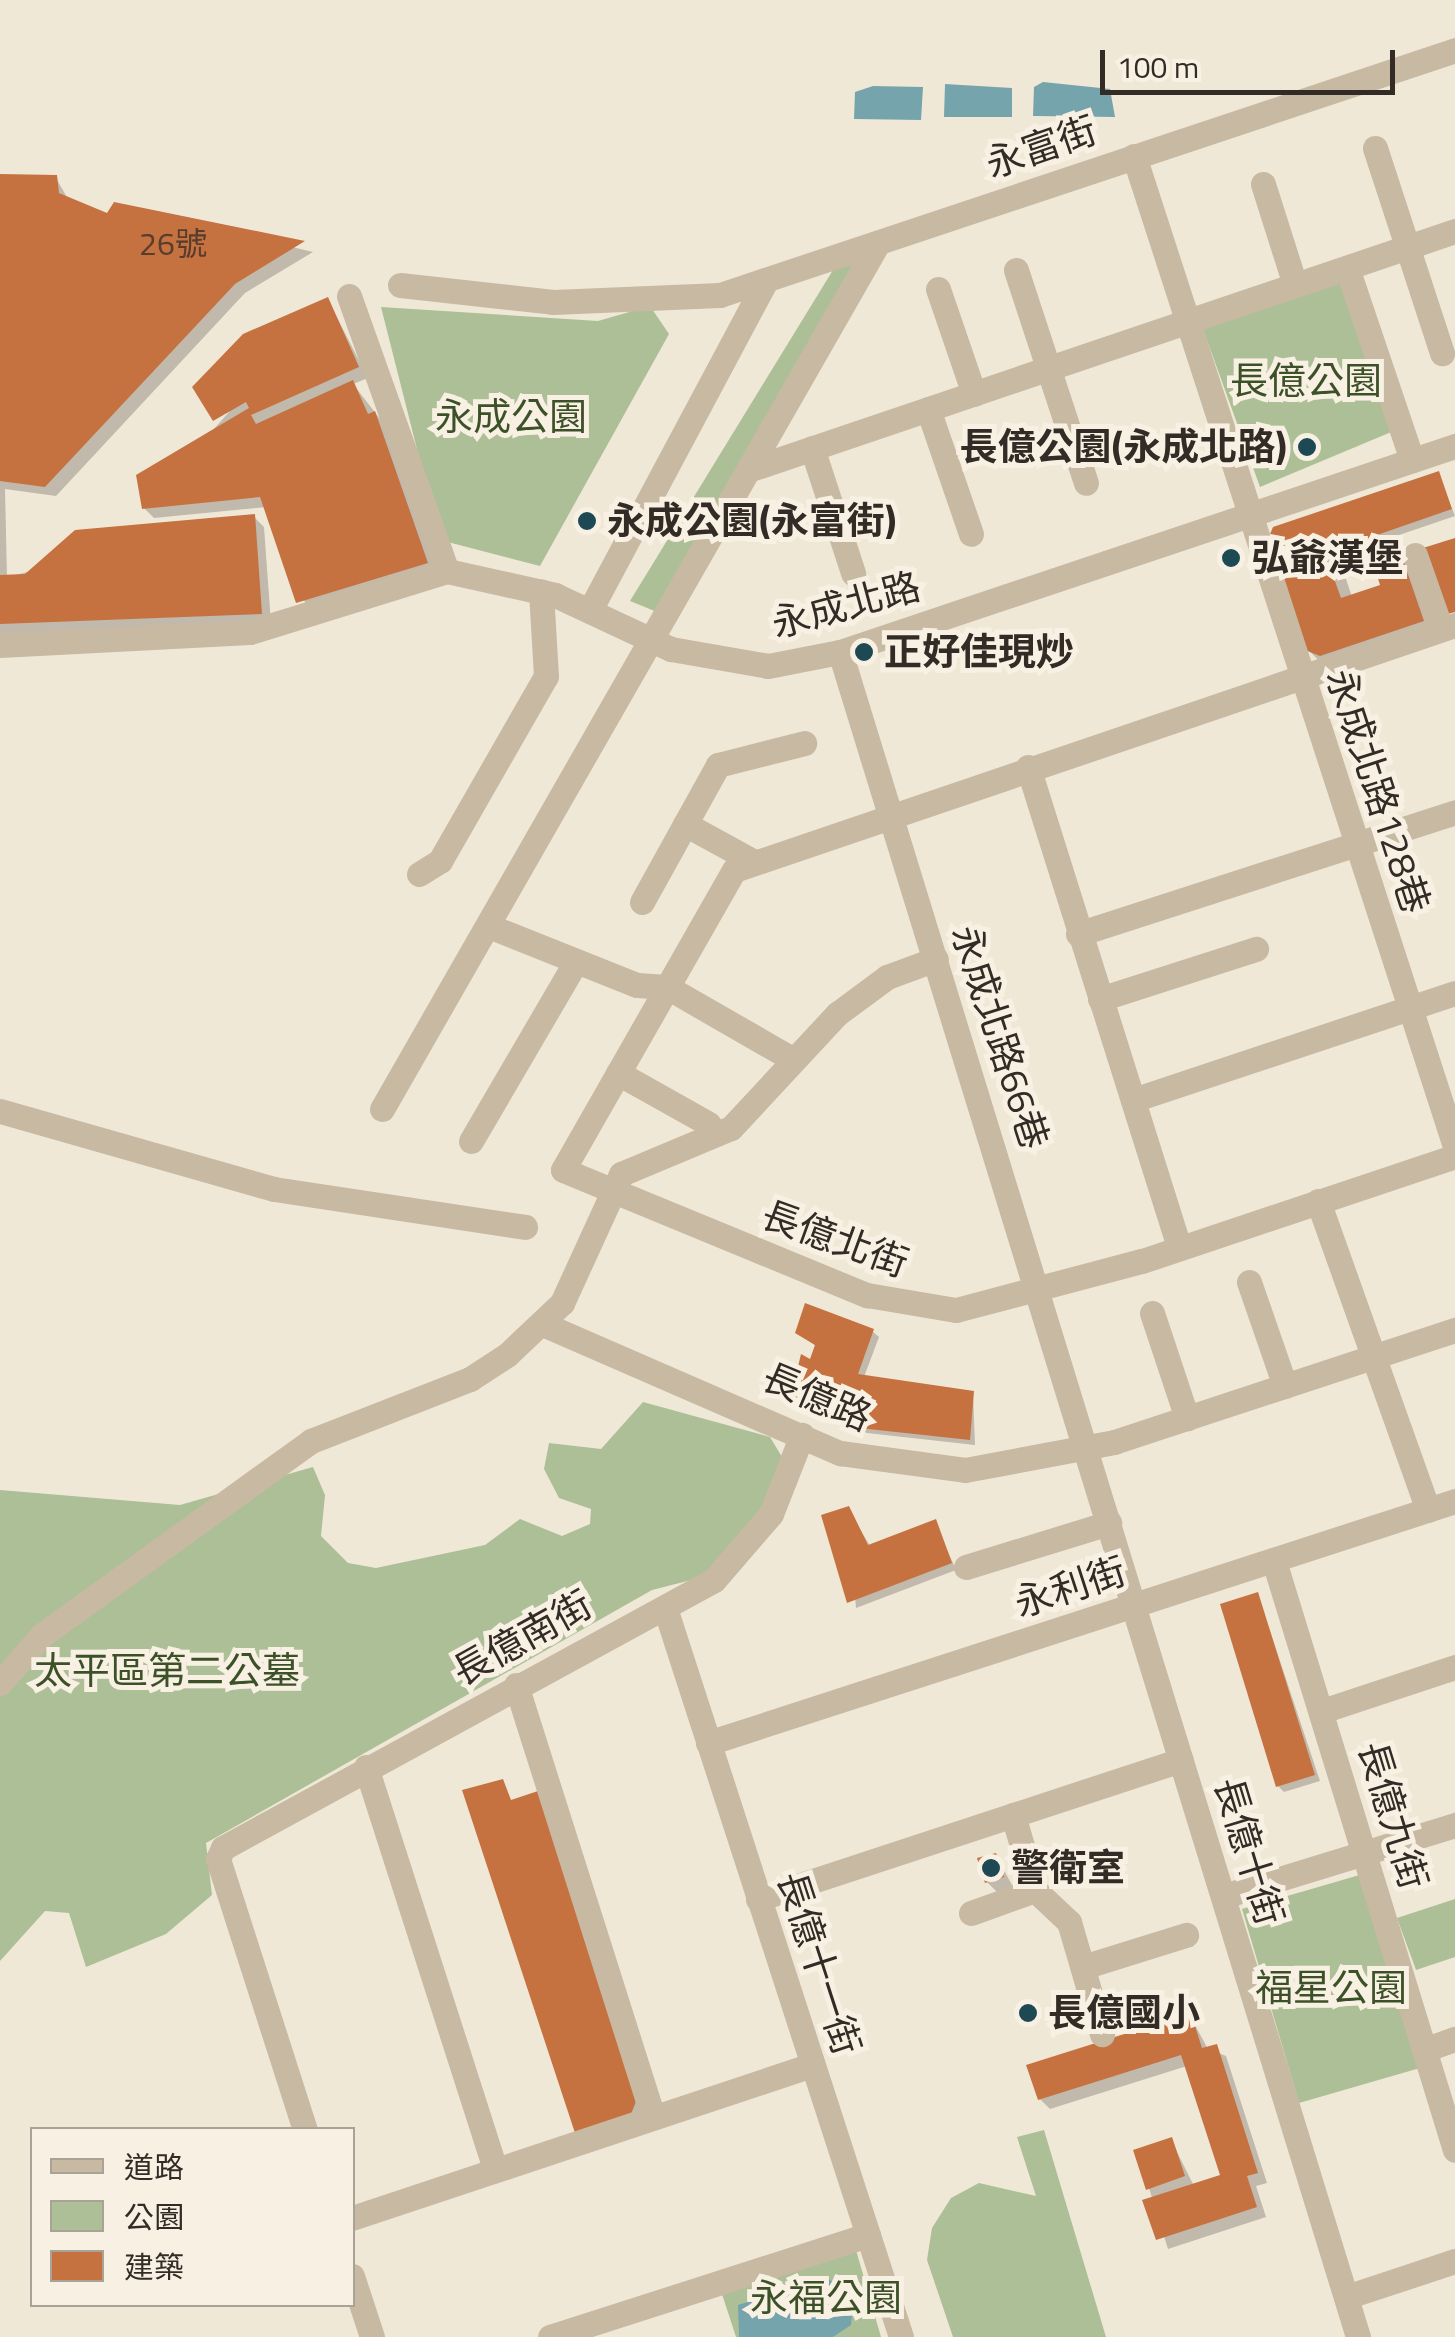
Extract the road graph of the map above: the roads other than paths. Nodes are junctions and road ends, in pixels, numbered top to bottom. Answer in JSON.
{"nodes":[{"id":1,"x":1455,"y":50,"type":"edge"},
{"id":2,"x":1375,"y":148,"type":"dead end"},
{"id":3,"x":1134,"y":156,"type":"junction"},
{"id":4,"x":1263,"y":184,"type":"dead end"},
{"id":5,"x":1455,"y":232,"type":"edge"},
{"id":6,"x":878,"y":243,"type":"junction"},
{"id":7,"x":1407,"y":248,"type":"junction"},
{"id":8,"x":1347,"y":268,"type":"junction"},
{"id":9,"x":1016,"y":270,"type":"dead end"},
{"id":10,"x":766,"y":280,"type":"junction"},
{"id":11,"x":400,"y":286,"type":"dead end"},
{"id":12,"x":1295,"y":286,"type":"junction"},
{"id":13,"x":938,"y":289,"type":"dead end"},
{"id":14,"x":349,"y":296,"type":"dead end"},
{"id":15,"x":1181,"y":324,"type":"junction"},
{"id":16,"x":1442,"y":353,"type":"dead end"},
{"id":17,"x":1047,"y":369,"type":"junction"},
{"id":18,"x":974,"y":394,"type":"junction"},
{"id":19,"x":928,"y":409,"type":"junction"},
{"id":20,"x":1455,"y":446,"type":"edge"},
{"id":21,"x":812,"y":448,"type":"junction"},
{"id":22,"x":1412,"y":460,"type":"junction"},
{"id":23,"x":748,"y":470,"type":"junction"},
{"id":24,"x":1086,"y":484,"type":"dead end"},
{"id":25,"x":1246,"y":516,"type":"junction"},
{"id":26,"x":972,"y":534,"type":"dead end"},
{"id":27,"x":1415,"y":556,"type":"dead end"},
{"id":28,"x":447,"y":571,"type":"junction"},
{"id":29,"x":854,"y":573,"type":"dead end"},
{"id":30,"x":541,"y":591,"type":"junction"},
{"id":31,"x":590,"y":610,"type":"junction"},
{"id":32,"x":1448,"y":627,"type":"edge"},
{"id":33,"x":654,"y":642,"type":"junction"},
{"id":34,"x":0,"y":646,"type":"edge"},
{"id":35,"x":840,"y":652,"type":"junction"},
{"id":36,"x":1300,"y":675,"type":"junction"},
{"id":37,"x":804,"y":743,"type":"dead end"},
{"id":38,"x":1028,"y":767,"type":"junction"},
{"id":39,"x":891,"y":811,"type":"junction"},
{"id":40,"x":1455,"y":812,"type":"edge"},
{"id":41,"x":684,"y":824,"type":"junction"},
{"id":42,"x":1355,"y":844,"type":"junction"},
{"id":43,"x":754,"y":862,"type":"junction"},
{"id":44,"x":419,"y":874,"type":"dead end"},
{"id":45,"x":642,"y":902,"type":"dead end"},
{"id":46,"x":491,"y":927,"type":"junction"},
{"id":47,"x":1078,"y":934,"type":"junction"},
{"id":48,"x":1256,"y":949,"type":"dead end"},
{"id":49,"x":936,"y":958,"type":"junction"},
{"id":50,"x":576,"y":962,"type":"junction"},
{"id":51,"x":667,"y":987,"type":"junction"},
{"id":52,"x":1455,"y":993,"type":"edge"},
{"id":53,"x":1100,"y":999,"type":"junction"},
{"id":54,"x":1410,"y":1008,"type":"junction"},
{"id":55,"x":794,"y":1060,"type":"junction"},
{"id":56,"x":618,"y":1072,"type":"junction"},
{"id":57,"x":1133,"y":1100,"type":"junction"},
{"id":58,"x":382,"y":1109,"type":"dead end"},
{"id":59,"x":0,"y":1111,"type":"edge"},
{"id":60,"x":709,"y":1124,"type":"dead end"},
{"id":61,"x":471,"y":1140,"type":"dead end"},
{"id":62,"x":1455,"y":1146,"type":"edge"},
{"id":63,"x":1455,"y":1156,"type":"edge"},
{"id":64,"x":610,"y":1192,"type":"junction"},
{"id":65,"x":1318,"y":1201,"type":"junction"},
{"id":66,"x":525,"y":1227,"type":"dead end"},
{"id":67,"x":1179,"y":1246,"type":"junction"},
{"id":68,"x":1248,"y":1282,"type":"dead end"},
{"id":69,"x":1044,"y":1290,"type":"junction"},
{"id":70,"x":1152,"y":1313,"type":"dead end"},
{"id":71,"x":545,"y":1325,"type":"junction"},
{"id":72,"x":1455,"y":1330,"type":"edge"},
{"id":73,"x":1374,"y":1356,"type":"junction"},
{"id":74,"x":1285,"y":1386,"type":"junction"},
{"id":75,"x":1187,"y":1418,"type":"junction"},
{"id":76,"x":802,"y":1435,"type":"junction"},
{"id":77,"x":1082,"y":1446,"type":"junction"},
{"id":78,"x":1455,"y":1502,"type":"edge"},
{"id":79,"x":1428,"y":1510,"type":"junction"},
{"id":80,"x":1109,"y":1523,"type":"junction"},
{"id":81,"x":1274,"y":1561,"type":"junction"},
{"id":82,"x":966,"y":1568,"type":"dead end"},
{"id":83,"x":1135,"y":1604,"type":"junction"},
{"id":84,"x":666,"y":1611,"type":"junction"},
{"id":85,"x":1455,"y":1668,"type":"edge"},
{"id":86,"x":0,"y":1684,"type":"edge"},
{"id":87,"x":516,"y":1684,"type":"junction"},
{"id":88,"x":1322,"y":1711,"type":"junction"},
{"id":89,"x":708,"y":1743,"type":"junction"},
{"id":90,"x":1181,"y":1760,"type":"junction"},
{"id":91,"x":366,"y":1768,"type":"junction"},
{"id":92,"x":1012,"y":1815,"type":"junction"},
{"id":93,"x":1455,"y":1825,"type":"edge"},
{"id":94,"x":1366,"y":1854,"type":"junction"},
{"id":95,"x":1035,"y":1890,"type":"junction"},
{"id":96,"x":1224,"y":1896,"type":"junction"},
{"id":97,"x":758,"y":1899,"type":"junction"},
{"id":98,"x":971,"y":1912,"type":"dead end"},
{"id":99,"x":1186,"y":1935,"type":"dead end"},
{"id":100,"x":1083,"y":1967,"type":"junction"},
{"id":101,"x":1102,"y":2034,"type":"dead end"},
{"id":102,"x":1455,"y":2039,"type":"edge"},
{"id":103,"x":1424,"y":2050,"type":"junction"},
{"id":104,"x":812,"y":2065,"type":"junction"},
{"id":105,"x":653,"y":2117,"type":"junction"},
{"id":106,"x":305,"y":2127,"type":"edge"},
{"id":107,"x":1455,"y":2150,"type":"edge"},
{"id":108,"x":495,"y":2170,"type":"junction"},
{"id":109,"x":355,"y":2217,"type":"edge"},
{"id":110,"x":868,"y":2235,"type":"junction"},
{"id":111,"x":1455,"y":2261,"type":"edge"},
{"id":112,"x":355,"y":2285,"type":"edge"},
{"id":113,"x":1346,"y":2297,"type":"junction"},
{"id":114,"x":372,"y":2337,"type":"edge"},
{"id":115,"x":550,"y":2337,"type":"edge"},
{"id":116,"x":902,"y":2337,"type":"edge"},
{"id":117,"x":1358,"y":2337,"type":"edge"}],
"edges":[{"from":1,"to":3,"type":"street","name":"永富街"},
{"from":2,"to":7,"type":"street"},
{"from":3,"to":6,"type":"street","name":"永富街"},
{"from":3,"to":15,"type":"street","name":"永成北路128巷"},
{"from":4,"to":12,"type":"street"},
{"from":5,"to":7,"type":"street"},
{"from":6,"to":10,"type":"street","name":"永富街"},
{"from":6,"to":23,"type":"street"},
{"from":7,"to":8,"type":"street"},
{"from":7,"to":16,"type":"street"},
{"from":8,"to":12,"type":"street"},
{"from":8,"to":22,"type":"street"},
{"from":9,"to":17,"type":"street"},
{"from":10,"to":11,"type":"street","name":"永富街"},
{"from":10,"to":31,"type":"street"},
{"from":12,"to":15,"type":"street"},
{"from":13,"to":18,"type":"street"},
{"from":14,"to":28,"type":"street"},
{"from":15,"to":17,"type":"street"},
{"from":15,"to":25,"type":"street","name":"永成北路128巷"},
{"from":17,"to":18,"type":"street"},
{"from":17,"to":24,"type":"street"},
{"from":18,"to":19,"type":"street"},
{"from":19,"to":21,"type":"street"},
{"from":19,"to":26,"type":"street"},
{"from":20,"to":22,"type":"street","name":"永成北路"},
{"from":21,"to":23,"type":"street"},
{"from":21,"to":29,"type":"street"},
{"from":22,"to":25,"type":"street","name":"永成北路"},
{"from":23,"to":33,"type":"street"},
{"from":25,"to":35,"type":"street","name":"永成北路"},
{"from":25,"to":36,"type":"street","name":"永成北路128巷"},
{"from":27,"to":32,"type":"street"},
{"from":28,"to":30,"type":"street","name":"永成北路"},
{"from":28,"to":34,"type":"street"},
{"from":30,"to":31,"type":"street","name":"永成北路"},
{"from":30,"to":44,"type":"street"},
{"from":31,"to":33,"type":"street","name":"永成北路"},
{"from":32,"to":36,"type":"street"},
{"from":33,"to":35,"type":"street","name":"永成北路"},
{"from":33,"to":46,"type":"street"},
{"from":35,"to":39,"type":"street","name":"永成北路66巷"},
{"from":36,"to":38,"type":"street"},
{"from":36,"to":42,"type":"street","name":"永成北路128巷"},
{"from":37,"to":41,"type":"street"},
{"from":38,"to":39,"type":"street"},
{"from":38,"to":47,"type":"street"},
{"from":39,"to":43,"type":"street"},
{"from":39,"to":49,"type":"street","name":"永成北路66巷"},
{"from":40,"to":42,"type":"street"},
{"from":41,"to":43,"type":"street"},
{"from":41,"to":45,"type":"street"},
{"from":42,"to":47,"type":"street"},
{"from":42,"to":54,"type":"street","name":"永成北路128巷"},
{"from":43,"to":51,"type":"street"},
{"from":46,"to":50,"type":"street"},
{"from":46,"to":58,"type":"street"},
{"from":47,"to":53,"type":"street"},
{"from":48,"to":53,"type":"street"},
{"from":49,"to":55,"type":"street"},
{"from":49,"to":69,"type":"street","name":"永成北路66巷"},
{"from":50,"to":51,"type":"street"},
{"from":50,"to":61,"type":"street"},
{"from":51,"to":55,"type":"street"},
{"from":51,"to":56,"type":"street"},
{"from":52,"to":54,"type":"street"},
{"from":53,"to":57,"type":"street"},
{"from":54,"to":57,"type":"street"},
{"from":54,"to":62,"type":"street","name":"永成北路128巷"},
{"from":55,"to":64,"type":"street"},
{"from":56,"to":60,"type":"street"},
{"from":56,"to":64,"type":"street","name":"長億北街"},
{"from":57,"to":67,"type":"street"},
{"from":59,"to":66,"type":"street"},
{"from":63,"to":65,"type":"street","name":"長億北街"},
{"from":64,"to":69,"type":"street","name":"長億北街"},
{"from":64,"to":71,"type":"street"},
{"from":65,"to":67,"type":"street","name":"長億北街"},
{"from":65,"to":73,"type":"street"},
{"from":67,"to":69,"type":"street","name":"長億北街"},
{"from":68,"to":74,"type":"street"},
{"from":69,"to":77,"type":"street","name":"永成北路66巷"},
{"from":70,"to":75,"type":"street"},
{"from":71,"to":76,"type":"street","name":"長億路"},
{"from":71,"to":86,"type":"street"},
{"from":72,"to":73,"type":"street","name":"長億路"},
{"from":73,"to":74,"type":"street","name":"長億路"},
{"from":73,"to":79,"type":"street"},
{"from":74,"to":75,"type":"street","name":"長億路"},
{"from":75,"to":77,"type":"street","name":"長億路"},
{"from":76,"to":77,"type":"street","name":"長億路"},
{"from":76,"to":84,"type":"street","name":"長億南街"},
{"from":77,"to":80,"type":"street","name":"長億十街"},
{"from":78,"to":79,"type":"street","name":"永利街"},
{"from":79,"to":81,"type":"street","name":"永利街"},
{"from":80,"to":82,"type":"street"},
{"from":80,"to":83,"type":"street","name":"長億十街"},
{"from":81,"to":83,"type":"street","name":"永利街"},
{"from":81,"to":88,"type":"street","name":"長億九街"},
{"from":83,"to":89,"type":"street","name":"永利街"},
{"from":83,"to":90,"type":"street","name":"長億十街"},
{"from":84,"to":87,"type":"street","name":"長億南街"},
{"from":84,"to":89,"type":"street","name":"長億十一街"},
{"from":85,"to":88,"type":"street"},
{"from":87,"to":91,"type":"street","name":"長億南街"},
{"from":87,"to":105,"type":"street"},
{"from":88,"to":94,"type":"street","name":"長億九街"},
{"from":89,"to":97,"type":"street","name":"長億十一街"},
{"from":90,"to":92,"type":"street"},
{"from":90,"to":96,"type":"street","name":"長億十街"},
{"from":91,"to":106,"type":"street","name":"長億南街"},
{"from":91,"to":108,"type":"street"},
{"from":92,"to":95,"type":"street"},
{"from":92,"to":97,"type":"street"},
{"from":93,"to":94,"type":"street"},
{"from":94,"to":96,"type":"street"},
{"from":94,"to":103,"type":"street","name":"長億九街"},
{"from":95,"to":98,"type":"street"},
{"from":95,"to":100,"type":"street"},
{"from":96,"to":113,"type":"street","name":"長億十街"},
{"from":97,"to":104,"type":"street","name":"長億十一街"},
{"from":99,"to":100,"type":"street"},
{"from":100,"to":101,"type":"street"},
{"from":102,"to":103,"type":"street"},
{"from":103,"to":107,"type":"street","name":"長億九街"},
{"from":104,"to":105,"type":"street"},
{"from":104,"to":110,"type":"street","name":"長億十一街"},
{"from":105,"to":108,"type":"street"},
{"from":108,"to":109,"type":"street"},
{"from":110,"to":115,"type":"street"},
{"from":110,"to":116,"type":"street","name":"長億十一街"},
{"from":111,"to":113,"type":"street"},
{"from":112,"to":114,"type":"street"},
{"from":113,"to":117,"type":"street","name":"長億十街"}]}
